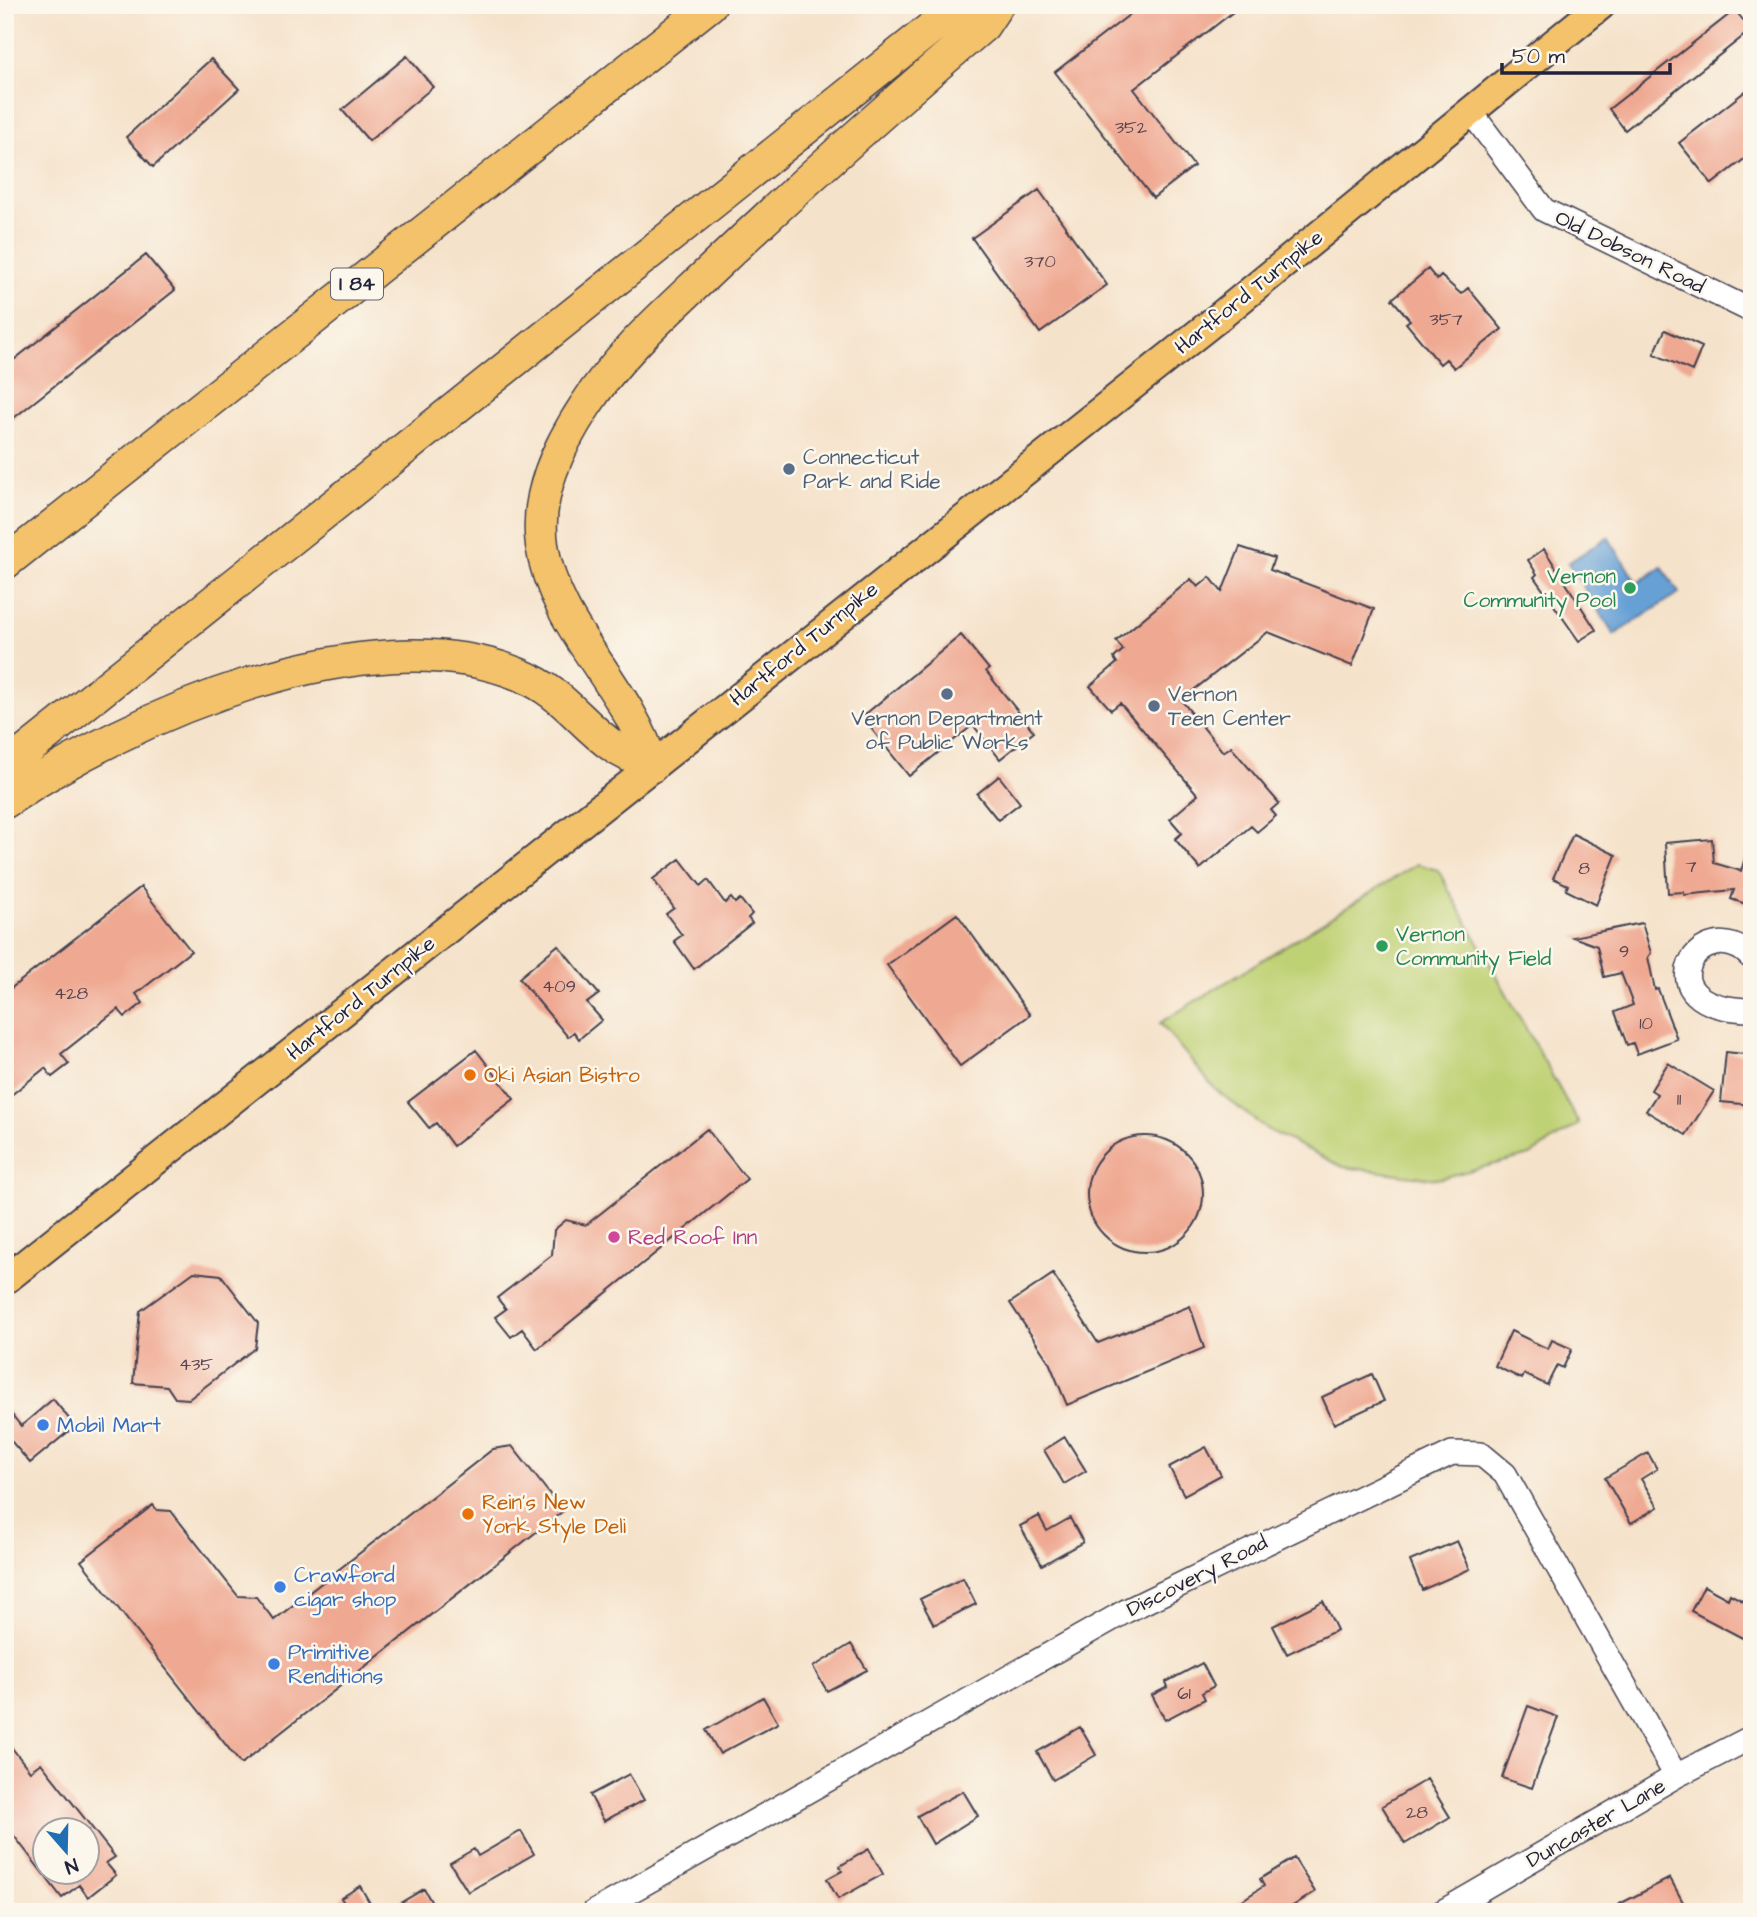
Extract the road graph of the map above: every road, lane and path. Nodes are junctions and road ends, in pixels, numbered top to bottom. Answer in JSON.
{"nodes":[{"id":1,"x":710,"y":5,"type":"edge"},
{"id":2,"x":960,"y":5,"type":"edge"},
{"id":3,"x":997,"y":5,"type":"edge"},
{"id":4,"x":1601,"y":5,"type":"edge"},
{"id":5,"x":1471,"y":112,"type":"junction"},
{"id":6,"x":1752,"y":311,"type":"edge"},
{"id":7,"x":5,"y":563,"type":"edge"},
{"id":8,"x":652,"y":766,"type":"junction"},
{"id":9,"x":5,"y":768,"type":"edge"},
{"id":10,"x":5,"y":802,"type":"edge"},
{"id":11,"x":1752,"y":958,"type":"edge"},
{"id":12,"x":1752,"y":1010,"type":"edge"},
{"id":13,"x":5,"y":1280,"type":"edge"},
{"id":14,"x":1752,"y":1737,"type":"edge"},
{"id":15,"x":1676,"y":1776,"type":"junction"},
{"id":16,"x":594,"y":1912,"type":"edge"},
{"id":17,"x":1442,"y":1912,"type":"edge"}],
"edges":[{"from":1,"to":7,"type":"highway","number":"I 84"},
{"from":2,"to":9,"type":"highway"},
{"from":3,"to":8,"type":"highway"},
{"from":4,"to":5,"type":"main road","name":"Hartford Turnpike"},
{"from":5,"to":6,"type":"street","name":"Old Dobson Road"},
{"from":5,"to":8,"type":"main road","name":"Hartford Turnpike"},
{"from":8,"to":10,"type":"highway"},
{"from":8,"to":13,"type":"main road","name":"Hartford Turnpike"},
{"from":11,"to":12,"type":"street"},
{"from":14,"to":15,"type":"street","name":"Duncaster Lane"},
{"from":15,"to":16,"type":"street","name":"Discovery Road"},
{"from":15,"to":17,"type":"street","name":"Duncaster Lane"}]}
